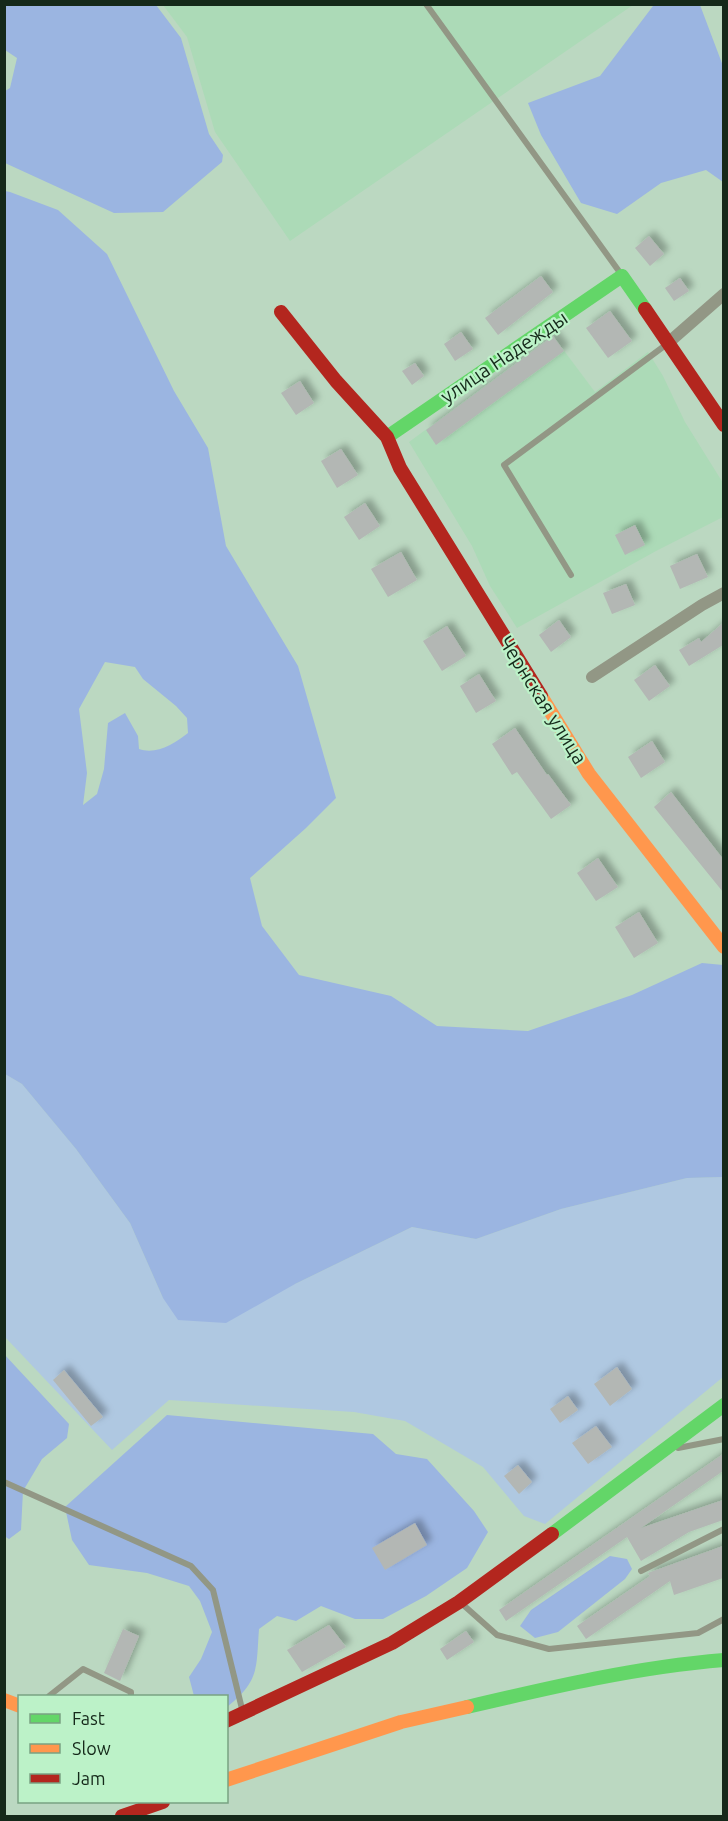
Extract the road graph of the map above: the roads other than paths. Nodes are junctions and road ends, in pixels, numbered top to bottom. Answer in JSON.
{"nodes":[{"id":1,"x":426,"y":4,"type":"edge"},
{"id":2,"x":622,"y":276,"type":"junction"},
{"id":3,"x":723,"y":294,"type":"edge"},
{"id":4,"x":281,"y":312,"type":"dead end"},
{"id":5,"x":668,"y":343,"type":"junction"},
{"id":6,"x":722,"y":422,"type":"edge"},
{"id":7,"x":387,"y":437,"type":"junction"},
{"id":8,"x":571,"y":575,"type":"dead end"},
{"id":9,"x":723,"y":593,"type":"edge"},
{"id":10,"x":592,"y":677,"type":"dead end"},
{"id":11,"x":723,"y":946,"type":"edge"},
{"id":12,"x":723,"y":1405,"type":"edge"},
{"id":13,"x":723,"y":1438,"type":"edge"},
{"id":14,"x":665,"y":1451,"type":"junction"},
{"id":15,"x":4,"y":1482,"type":"edge"},
{"id":16,"x":723,"y":1529,"type":"edge"},
{"id":17,"x":640,"y":1571,"type":"dead end"},
{"id":18,"x":459,"y":1602,"type":"junction"},
{"id":19,"x":723,"y":1619,"type":"edge"},
{"id":20,"x":723,"y":1660,"type":"edge"},
{"id":21,"x":50,"y":1695,"type":"edge"},
{"id":22,"x":131,"y":1695,"type":"edge"},
{"id":23,"x":243,"y":1713,"type":"junction"},
{"id":24,"x":228,"y":1720,"type":"edge"},
{"id":25,"x":228,"y":1779,"type":"edge"},
{"id":26,"x":155,"y":1803,"type":"edge"},
{"id":27,"x":122,"y":1816,"type":"edge"}],
"edges":[{"from":1,"to":2,"type":"lane"},
{"from":2,"to":5,"type":"street"},
{"from":2,"to":7,"type":"street","name":"улица Надежды"},
{"from":3,"to":5,"type":"street"},
{"from":4,"to":7,"type":"street","name":"Чернская улица"},
{"from":5,"to":6,"type":"street"},
{"from":5,"to":8,"type":"lane"},
{"from":7,"to":11,"type":"street","name":"Чернская улица"},
{"from":9,"to":10,"type":"street"},
{"from":12,"to":14,"type":"street"},
{"from":13,"to":14,"type":"lane"},
{"from":14,"to":18,"type":"street"},
{"from":15,"to":23,"type":"lane"},
{"from":16,"to":17,"type":"lane"},
{"from":18,"to":19,"type":"lane"},
{"from":18,"to":23,"type":"street"},
{"from":20,"to":25,"type":"street"},
{"from":21,"to":22,"type":"lane"},
{"from":23,"to":24,"type":"street"},
{"from":26,"to":27,"type":"street"}]}
